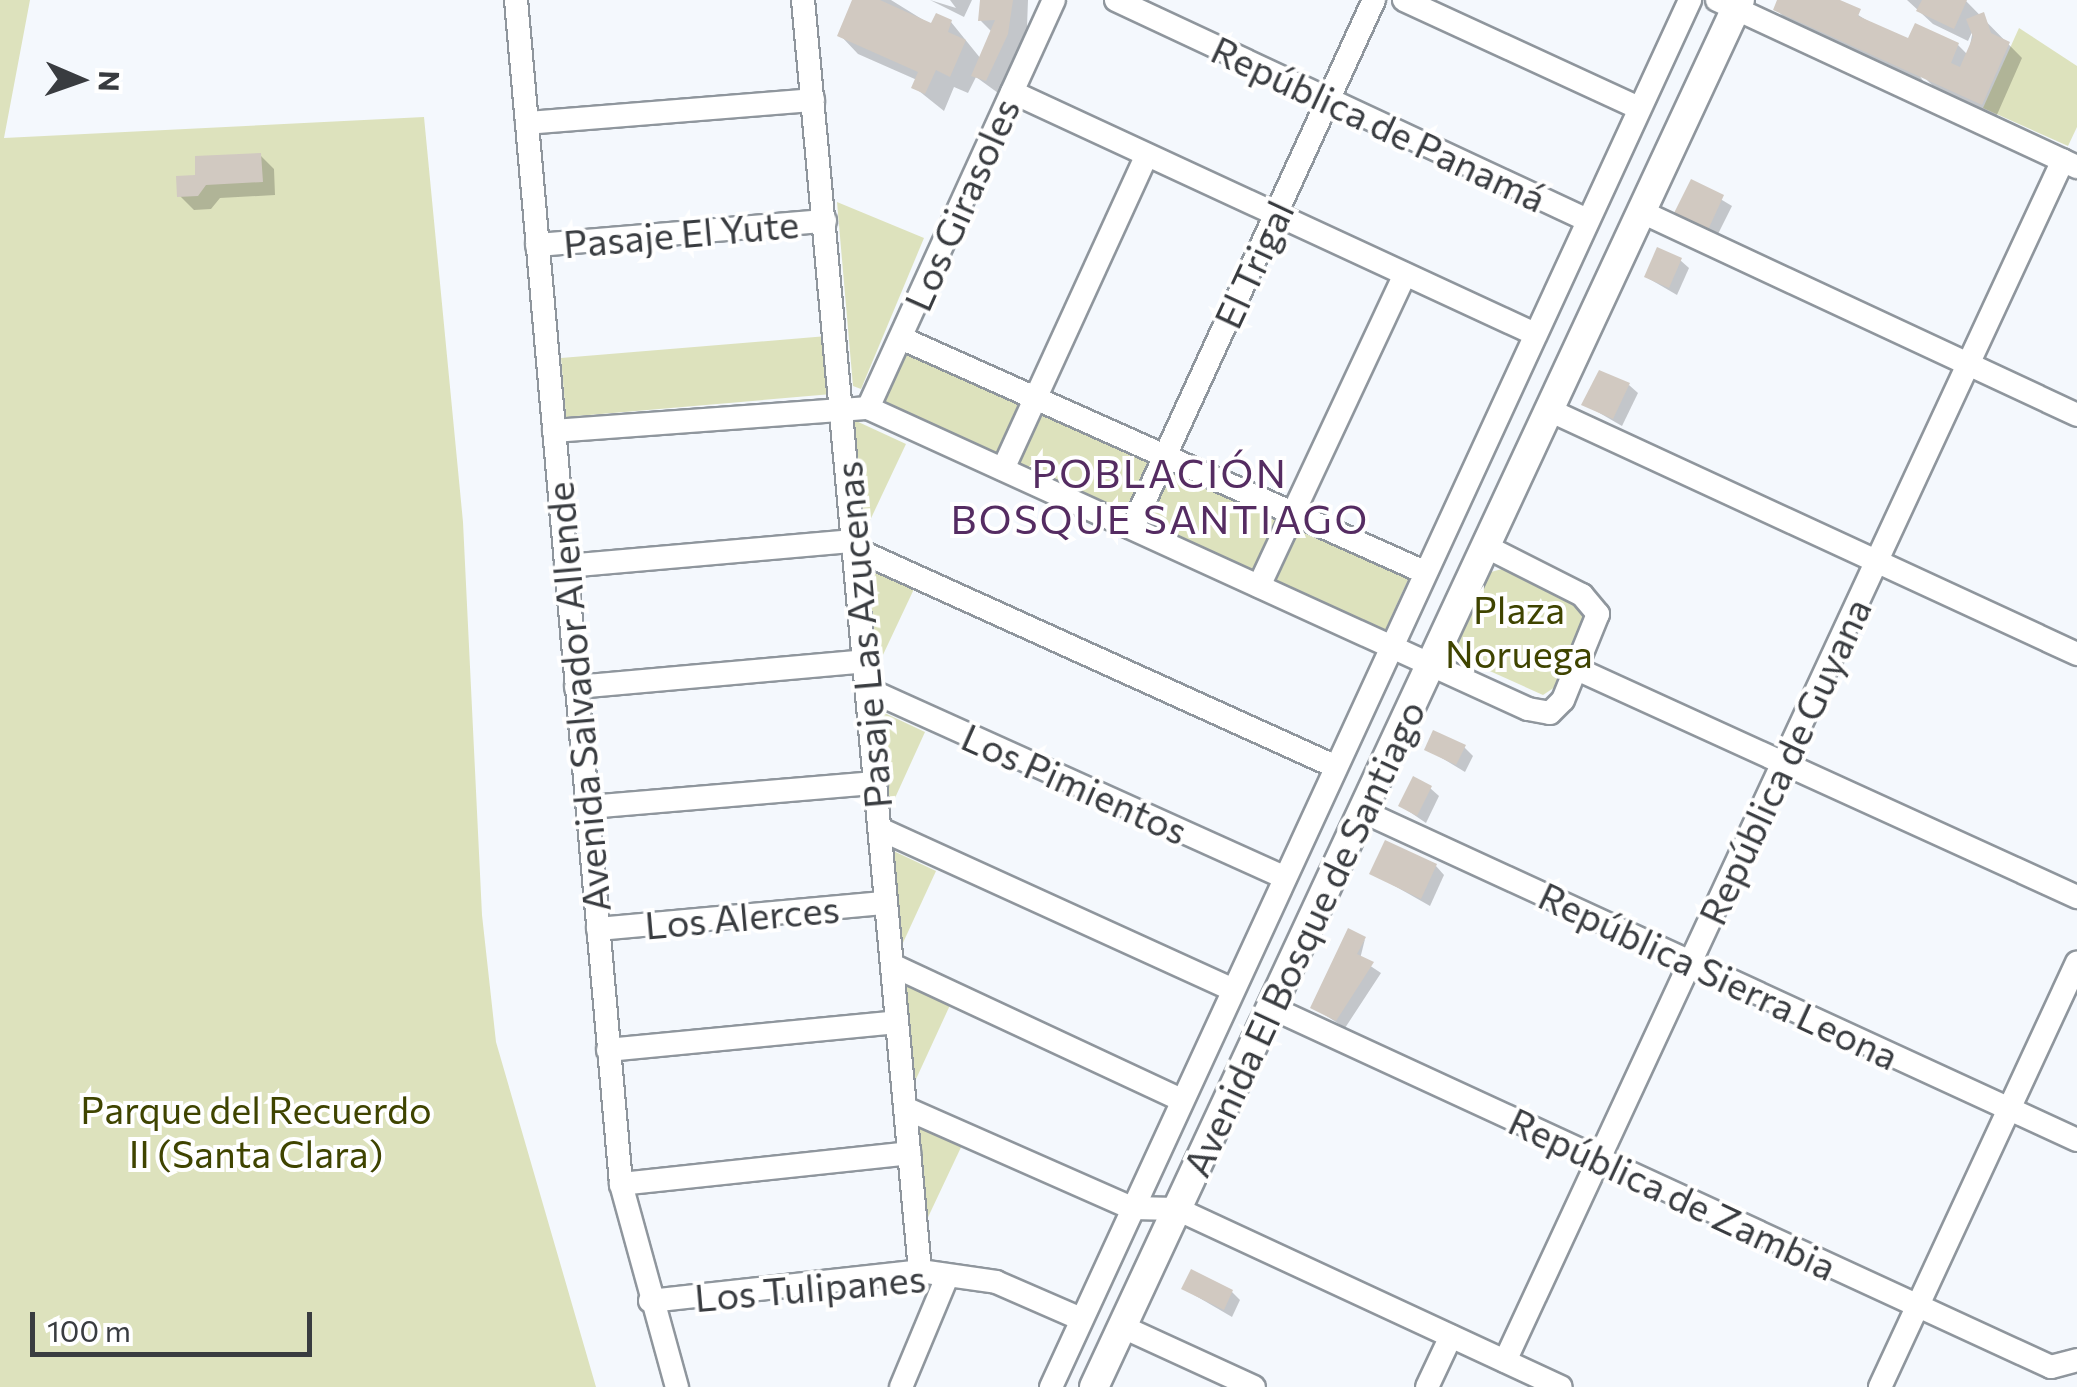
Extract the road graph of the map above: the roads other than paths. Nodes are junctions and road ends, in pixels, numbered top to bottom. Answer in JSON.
{"nodes":[{"id":1,"x":517,"y":0,"type":"edge"},
{"id":2,"x":804,"y":0,"type":"edge"},
{"id":3,"x":1054,"y":0,"type":"edge"},
{"id":4,"x":1116,"y":0,"type":"edge"},
{"id":5,"x":1374,"y":0,"type":"edge"},
{"id":6,"x":1404,"y":0,"type":"edge"},
{"id":7,"x":1690,"y":0,"type":"edge"},
{"id":8,"x":1732,"y":2,"type":"edge"},
{"id":9,"x":1012,"y":92,"type":"junction"},
{"id":10,"x":1328,"y":99,"type":"junction"},
{"id":11,"x":813,"y":100,"type":"junction"},
{"id":12,"x":1639,"y":108,"type":"junction"},
{"id":13,"x":526,"y":123,"type":"junction"},
{"id":14,"x":1146,"y":156,"type":"junction"},
{"id":15,"x":2070,"y":164,"type":"edge"},
{"id":16,"x":1642,"y":212,"type":"junction"},
{"id":17,"x":1275,"y":216,"type":"junction"},
{"id":18,"x":1588,"y":220,"type":"junction"},
{"id":19,"x":825,"y":221,"type":"junction"},
{"id":20,"x":538,"y":245,"type":"junction"},
{"id":21,"x":1405,"y":274,"type":"junction"},
{"id":22,"x":1534,"y":334,"type":"junction"},
{"id":23,"x":900,"y":338,"type":"junction"},
{"id":24,"x":1968,"y":364,"type":"junction"},
{"id":25,"x":1036,"y":398,"type":"junction"},
{"id":26,"x":842,"y":407,"type":"junction"},
{"id":27,"x":868,"y":408,"type":"junction"},
{"id":28,"x":1548,"y":410,"type":"junction"},
{"id":29,"x":2077,"y":415,"type":"edge"},
{"id":30,"x":554,"y":432,"type":"junction"},
{"id":31,"x":1165,"y":456,"type":"junction"},
{"id":32,"x":1002,"y":469,"type":"junction"},
{"id":33,"x":1293,"y":513,"type":"junction"},
{"id":34,"x":1132,"y":528,"type":"junction"},
{"id":35,"x":854,"y":545,"type":"junction"},
{"id":36,"x":1485,"y":546,"type":"junction"},
{"id":37,"x":1876,"y":561,"type":"junction"},
{"id":38,"x":566,"y":566,"type":"junction"},
{"id":39,"x":1424,"y":572,"type":"junction"},
{"id":40,"x":1259,"y":586,"type":"junction"},
{"id":41,"x":1390,"y":645,"type":"junction"},
{"id":42,"x":2077,"y":654,"type":"edge"},
{"id":43,"x":865,"y":661,"type":"junction"},
{"id":44,"x":1430,"y":663,"type":"junction"},
{"id":45,"x":1577,"y":669,"type":"junction"},
{"id":46,"x":576,"y":687,"type":"junction"},
{"id":47,"x":867,"y":689,"type":"junction"},
{"id":48,"x":1783,"y":763,"type":"junction"},
{"id":49,"x":1334,"y":766,"type":"junction"},
{"id":50,"x":876,"y":783,"type":"junction"},
{"id":51,"x":588,"y":806,"type":"junction"},
{"id":52,"x":1362,"y":811,"type":"junction"},
{"id":53,"x":880,"y":828,"type":"junction"},
{"id":54,"x":1282,"y":877,"type":"junction"},
{"id":55,"x":2077,"y":897,"type":"edge"},
{"id":56,"x":886,"y":903,"type":"junction"},
{"id":57,"x":598,"y":929,"type":"junction"},
{"id":58,"x":1690,"y":962,"type":"junction"},
{"id":59,"x":2077,"y":962,"type":"edge"},
{"id":60,"x":892,"y":965,"type":"junction"},
{"id":61,"x":1231,"y":989,"type":"junction"},
{"id":62,"x":1270,"y":1007,"type":"junction"},
{"id":63,"x":897,"y":1022,"type":"junction"},
{"id":64,"x":608,"y":1050,"type":"junction"},
{"id":65,"x":1180,"y":1098,"type":"junction"},
{"id":66,"x":905,"y":1108,"type":"junction"},
{"id":67,"x":2010,"y":1108,"type":"junction"},
{"id":68,"x":2077,"y":1140,"type":"edge"},
{"id":69,"x":909,"y":1153,"type":"junction"},
{"id":70,"x":1599,"y":1158,"type":"junction"},
{"id":71,"x":621,"y":1184,"type":"junction"},
{"id":72,"x":1132,"y":1208,"type":"junction"},
{"id":73,"x":1178,"y":1209,"type":"junction"},
{"id":74,"x":920,"y":1271,"type":"junction"},
{"id":75,"x":947,"y":1277,"type":"junction"},
{"id":76,"x":650,"y":1301,"type":"junction"},
{"id":77,"x":1918,"y":1306,"type":"junction"},
{"id":78,"x":1081,"y":1319,"type":"junction"},
{"id":79,"x":1122,"y":1326,"type":"junction"},
{"id":80,"x":1451,"y":1336,"type":"junction"},
{"id":81,"x":2077,"y":1360,"type":"edge"},
{"id":82,"x":1505,"y":1361,"type":"junction"},
{"id":83,"x":677,"y":1387,"type":"edge"},
{"id":84,"x":901,"y":1387,"type":"edge"},
{"id":85,"x":1050,"y":1387,"type":"edge"},
{"id":86,"x":1094,"y":1387,"type":"edge"},
{"id":87,"x":1254,"y":1387,"type":"edge"},
{"id":88,"x":1427,"y":1387,"type":"edge"},
{"id":89,"x":1560,"y":1387,"type":"edge"},
{"id":90,"x":1880,"y":1387,"type":"edge"}],
"edges":[{"from":1,"to":13,"type":"street","name":"Avenida Salvador Allende"},
{"from":2,"to":11,"type":"street","name":"Pasaje Las Azucenas"},
{"from":3,"to":9,"type":"street","name":"Los Girasoles"},
{"from":4,"to":10,"type":"street","name":"República de Panamá"},
{"from":5,"to":10,"type":"street","name":"El Trigal"},
{"from":6,"to":12,"type":"street"},
{"from":7,"to":12,"type":"street","name":"Avenida El Bosque de Santiago"},
{"from":8,"to":15,"type":"street"},
{"from":8,"to":16,"type":"main road","name":"Avenida El Bosque de Santiago"},
{"from":9,"to":14,"type":"street"},
{"from":9,"to":23,"type":"street","name":"Los Girasoles"},
{"from":10,"to":17,"type":"street","name":"El Trigal"},
{"from":10,"to":18,"type":"street","name":"República de Panamá"},
{"from":11,"to":13,"type":"street"},
{"from":11,"to":19,"type":"street","name":"Pasaje Las Azucenas"},
{"from":12,"to":18,"type":"street","name":"Avenida El Bosque de Santiago"},
{"from":13,"to":20,"type":"street","name":"Avenida Salvador Allende"},
{"from":14,"to":17,"type":"street"},
{"from":14,"to":25,"type":"street"},
{"from":15,"to":24,"type":"street","name":"República de Guyana"},
{"from":16,"to":24,"type":"street"},
{"from":16,"to":28,"type":"main road","name":"Avenida El Bosque de Santiago"},
{"from":17,"to":21,"type":"street"},
{"from":17,"to":31,"type":"street","name":"El Trigal"},
{"from":18,"to":22,"type":"street","name":"Avenida El Bosque de Santiago"},
{"from":19,"to":20,"type":"street","name":"Pasaje El Yute"},
{"from":19,"to":26,"type":"street","name":"Pasaje Las Azucenas"},
{"from":20,"to":30,"type":"street","name":"Avenida Salvador Allende"},
{"from":21,"to":22,"type":"street"},
{"from":21,"to":33,"type":"street"},
{"from":22,"to":39,"type":"street","name":"Avenida El Bosque de Santiago"},
{"from":23,"to":25,"type":"street"},
{"from":23,"to":27,"type":"street","name":"Los Girasoles"},
{"from":24,"to":29,"type":"street"},
{"from":24,"to":37,"type":"street","name":"República de Guyana"},
{"from":25,"to":31,"type":"street"},
{"from":25,"to":32,"type":"street"},
{"from":26,"to":27,"type":"street"},
{"from":26,"to":30,"type":"street"},
{"from":26,"to":35,"type":"street","name":"Pasaje Las Azucenas"},
{"from":27,"to":32,"type":"street"},
{"from":28,"to":36,"type":"main road","name":"Avenida El Bosque de Santiago"},
{"from":28,"to":37,"type":"street"},
{"from":30,"to":38,"type":"street","name":"Avenida Salvador Allende"},
{"from":31,"to":33,"type":"street"},
{"from":31,"to":34,"type":"street","name":"El Trigal"},
{"from":32,"to":34,"type":"street"},
{"from":33,"to":39,"type":"street"},
{"from":33,"to":40,"type":"street"},
{"from":34,"to":40,"type":"street"},
{"from":35,"to":38,"type":"street"},
{"from":35,"to":43,"type":"street","name":"Pasaje Las Azucenas"},
{"from":35,"to":49,"type":"street"},
{"from":36,"to":44,"type":"main road","name":"Avenida El Bosque de Santiago"},
{"from":36,"to":45,"type":"street"},
{"from":37,"to":42,"type":"street"},
{"from":37,"to":48,"type":"street","name":"República de Guyana"},
{"from":38,"to":46,"type":"street","name":"Avenida Salvador Allende"},
{"from":39,"to":41,"type":"street","name":"Avenida El Bosque de Santiago"},
{"from":40,"to":41,"type":"street"},
{"from":41,"to":44,"type":"street"},
{"from":41,"to":49,"type":"street","name":"Avenida El Bosque de Santiago"},
{"from":43,"to":46,"type":"street"},
{"from":43,"to":47,"type":"street","name":"Pasaje Las Azucenas"},
{"from":44,"to":45,"type":"street"},
{"from":44,"to":52,"type":"main road","name":"Avenida El Bosque de Santiago"},
{"from":45,"to":48,"type":"street"},
{"from":46,"to":51,"type":"street","name":"Avenida Salvador Allende"},
{"from":47,"to":50,"type":"street","name":"Pasaje Las Azucenas"},
{"from":47,"to":54,"type":"street","name":"Los Pimientos"},
{"from":48,"to":55,"type":"street"},
{"from":48,"to":58,"type":"street","name":"República de Guyana"},
{"from":49,"to":54,"type":"street","name":"Avenida El Bosque de Santiago"},
{"from":50,"to":51,"type":"street"},
{"from":50,"to":53,"type":"street","name":"Pasaje Las Azucenas"},
{"from":51,"to":57,"type":"street","name":"Avenida Salvador Allende"},
{"from":52,"to":58,"type":"street","name":"República Sierra Leona"},
{"from":52,"to":62,"type":"main road","name":"Avenida El Bosque de Santiago"},
{"from":53,"to":56,"type":"street","name":"Pasaje Las Azucenas"},
{"from":53,"to":61,"type":"street"},
{"from":54,"to":61,"type":"street","name":"Avenida El Bosque de Santiago"},
{"from":56,"to":57,"type":"street","name":"Los Alerces"},
{"from":56,"to":60,"type":"street","name":"Pasaje Las Azucenas"},
{"from":57,"to":64,"type":"street","name":"Avenida Salvador Allende"},
{"from":58,"to":67,"type":"street","name":"República Sierra Leona"},
{"from":58,"to":70,"type":"street","name":"República de Guyana"},
{"from":59,"to":67,"type":"street"},
{"from":60,"to":63,"type":"street","name":"Pasaje Las Azucenas"},
{"from":60,"to":65,"type":"street"},
{"from":61,"to":65,"type":"street","name":"Avenida El Bosque de Santiago"},
{"from":62,"to":70,"type":"street","name":"República de Zambia"},
{"from":62,"to":73,"type":"main road","name":"Avenida El Bosque de Santiago"},
{"from":63,"to":64,"type":"street"},
{"from":63,"to":66,"type":"street","name":"Pasaje Las Azucenas"},
{"from":64,"to":71,"type":"street","name":"Avenida Salvador Allende"},
{"from":65,"to":72,"type":"street","name":"Avenida El Bosque de Santiago"},
{"from":66,"to":69,"type":"street","name":"Pasaje Las Azucenas"},
{"from":66,"to":72,"type":"street"},
{"from":67,"to":68,"type":"street","name":"República Sierra Leona"},
{"from":67,"to":77,"type":"street"},
{"from":69,"to":71,"type":"street"},
{"from":69,"to":74,"type":"street","name":"Pasaje Las Azucenas"},
{"from":70,"to":77,"type":"street","name":"República de Zambia"},
{"from":70,"to":82,"type":"street","name":"República de Guyana"},
{"from":71,"to":76,"type":"street","name":"Avenida Salvador Allende"},
{"from":72,"to":73,"type":"street"},
{"from":72,"to":78,"type":"street","name":"Avenida El Bosque de Santiago"},
{"from":73,"to":79,"type":"main road","name":"Avenida El Bosque de Santiago"},
{"from":73,"to":80,"type":"street"},
{"from":74,"to":75,"type":"street","name":"Los Tulipanes"},
{"from":74,"to":76,"type":"street","name":"Los Tulipanes"},
{"from":75,"to":78,"type":"street","name":"Los Tulipanes"},
{"from":75,"to":84,"type":"street"},
{"from":76,"to":83,"type":"street","name":"Avenida Salvador Allende"},
{"from":77,"to":81,"type":"street","name":"República de Zambia"},
{"from":77,"to":90,"type":"street"},
{"from":78,"to":85,"type":"street","name":"Avenida El Bosque de Santiago"},
{"from":79,"to":86,"type":"main road","name":"Avenida El Bosque de Santiago"},
{"from":79,"to":87,"type":"street"},
{"from":80,"to":82,"type":"street"},
{"from":80,"to":88,"type":"street"},
{"from":82,"to":89,"type":"street"}]}
